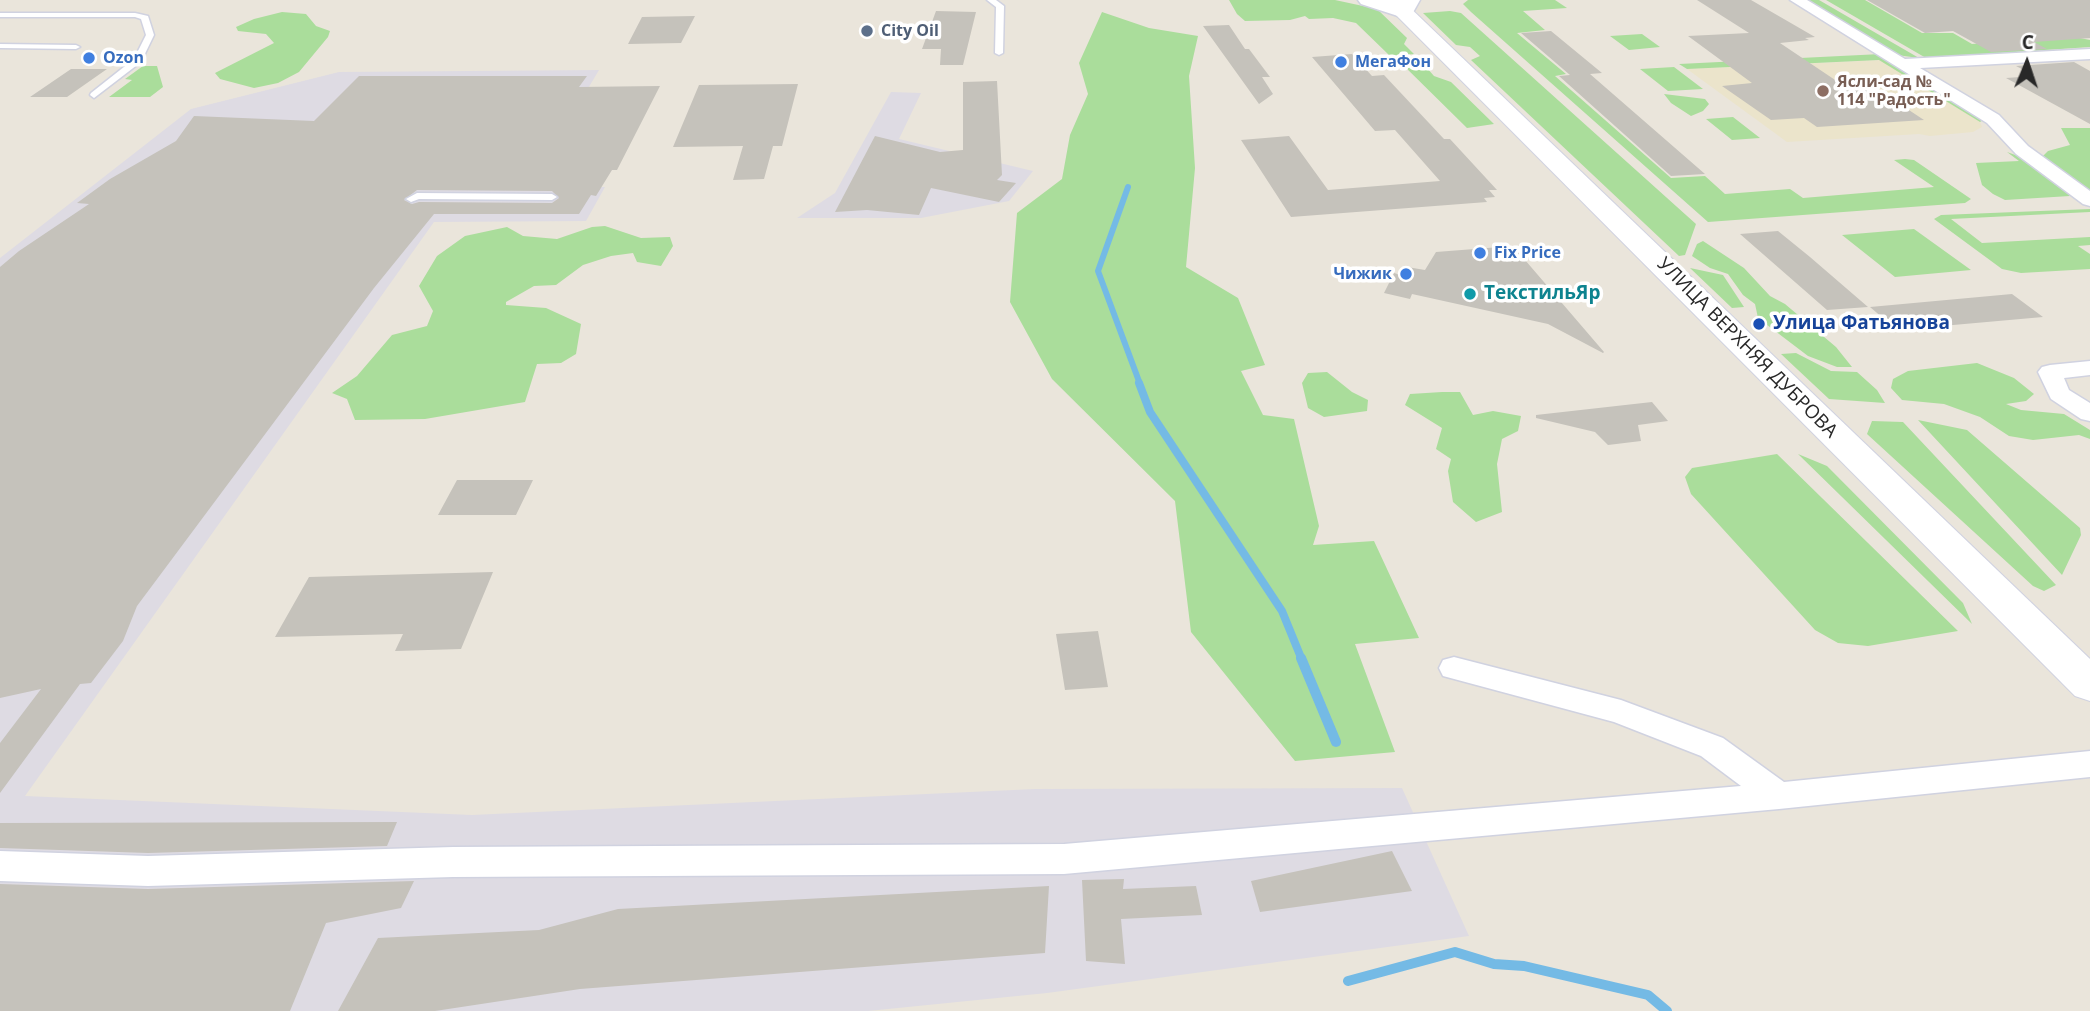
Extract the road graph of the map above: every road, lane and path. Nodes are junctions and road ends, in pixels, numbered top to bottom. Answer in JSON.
{"nodes":[{"id":1,"x":991,"y":0,"type":"edge"},
{"id":2,"x":1797,"y":0,"type":"edge"},
{"id":3,"x":1390,"y":2,"type":"edge"},
{"id":4,"x":0,"y":15,"type":"edge"},
{"id":5,"x":0,"y":46,"type":"edge"},
{"id":6,"x":76,"y":47,"type":"dead end"},
{"id":7,"x":999,"y":53,"type":"dead end"},
{"id":8,"x":2090,"y":54,"type":"edge"},
{"id":9,"x":1901,"y":64,"type":"junction"},
{"id":10,"x":94,"y":95,"type":"dead end"},
{"id":11,"x":552,"y":197,"type":"dead end"},
{"id":12,"x":411,"y":198,"type":"dead end"},
{"id":13,"x":2090,"y":200,"type":"edge"},
{"id":14,"x":2090,"y":368,"type":"edge"},
{"id":15,"x":2090,"y":415,"type":"edge"},
{"id":16,"x":1454,"y":668,"type":"dead end"},
{"id":17,"x":2090,"y":685,"type":"edge"},
{"id":18,"x":2090,"y":764,"type":"edge"},
{"id":19,"x":1779,"y":796,"type":"junction"},
{"id":20,"x":0,"y":866,"type":"edge"}],
"edges":[{"from":1,"to":7,"type":"lane"},
{"from":2,"to":9,"type":"street"},
{"from":3,"to":17,"type":"main road","name":"УЛИЦА ВЕРХНЯЯ ДУБРОВА"},
{"from":4,"to":10,"type":"lane"},
{"from":5,"to":6,"type":"lane"},
{"from":8,"to":9,"type":"street"},
{"from":9,"to":13,"type":"street"},
{"from":11,"to":12,"type":"lane"},
{"from":14,"to":15,"type":"street"},
{"from":16,"to":19,"type":"street"},
{"from":18,"to":19,"type":"street"},
{"from":19,"to":20,"type":"street"}]}
